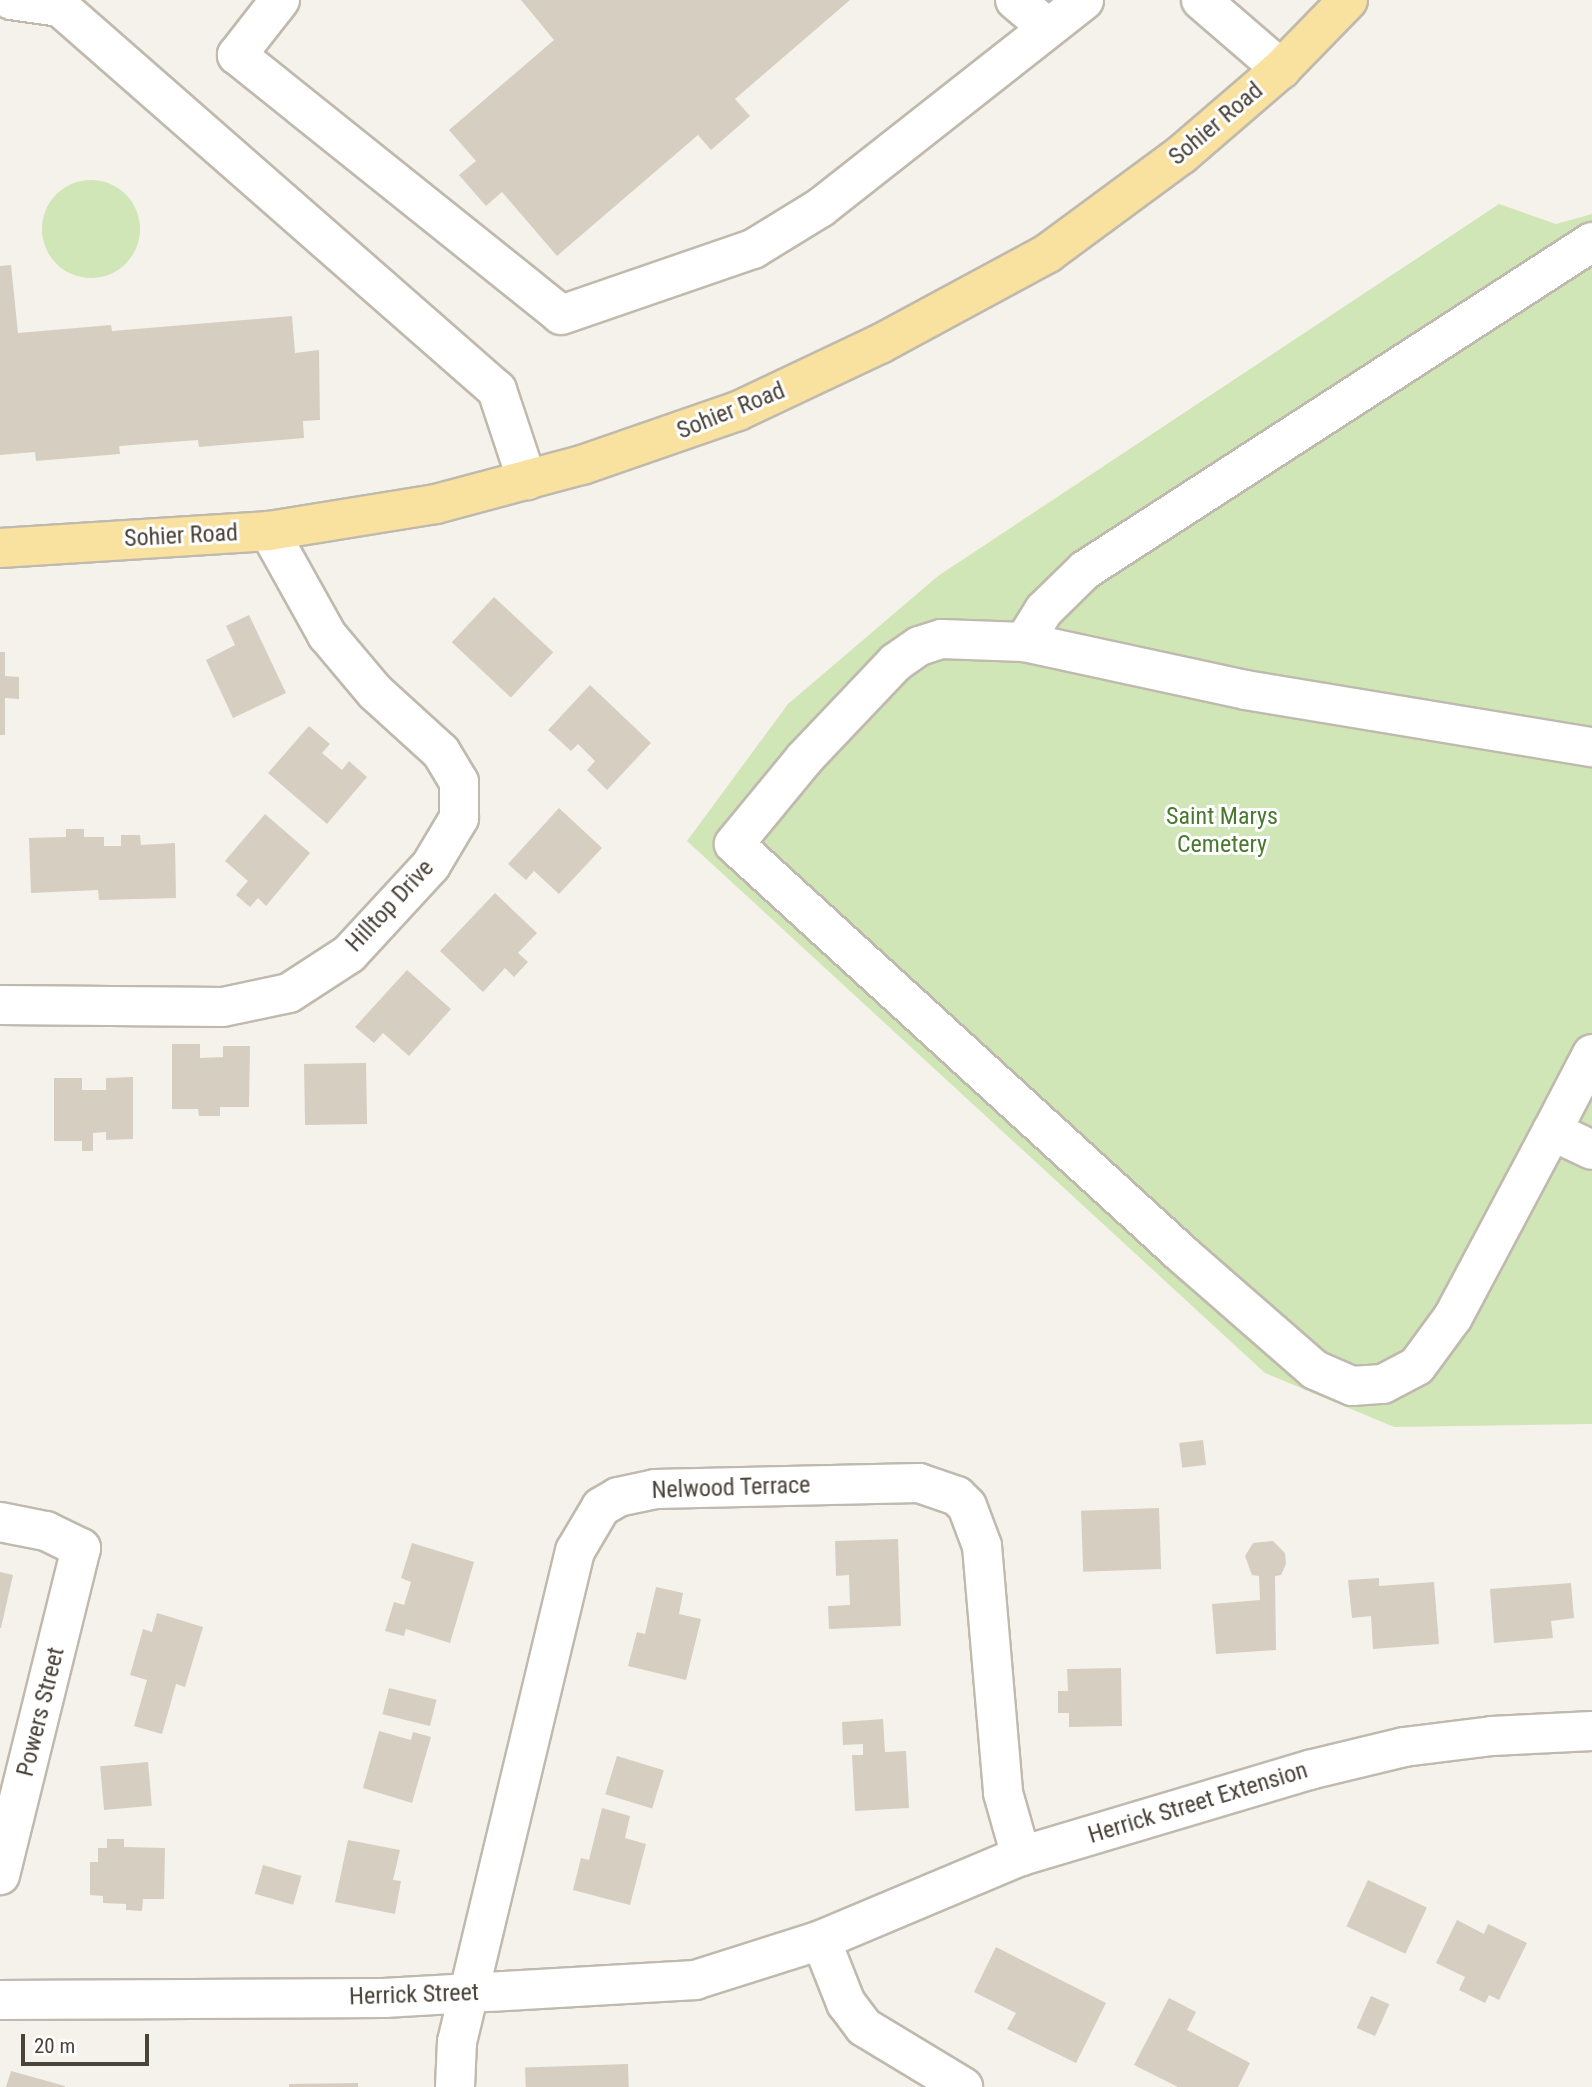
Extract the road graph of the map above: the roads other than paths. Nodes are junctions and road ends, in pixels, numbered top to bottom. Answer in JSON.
{"nodes":[{"id":1,"x":11,"y":0,"type":"edge"},
{"id":2,"x":280,"y":0,"type":"edge"},
{"id":3,"x":1015,"y":0,"type":"edge"},
{"id":4,"x":1084,"y":0,"type":"edge"},
{"id":5,"x":1201,"y":0,"type":"edge"},
{"id":6,"x":1348,"y":0,"type":"edge"},
{"id":7,"x":1048,"y":28,"type":"junction"},
{"id":8,"x":1281,"y":69,"type":"junction"},
{"id":9,"x":1592,"y":242,"type":"edge"},
{"id":10,"x":527,"y":480,"type":"junction"},
{"id":11,"x":269,"y":531,"type":"junction"},
{"id":12,"x":0,"y":548,"type":"edge"},
{"id":13,"x":1024,"y":642,"type":"junction"},
{"id":14,"x":1592,"y":747,"type":"edge"},
{"id":15,"x":0,"y":1005,"type":"edge"},
{"id":16,"x":1592,"y":1054,"type":"edge"},
{"id":17,"x":1552,"y":1131,"type":"junction"},
{"id":18,"x":1592,"y":1150,"type":"edge"},
{"id":19,"x":0,"y":1522,"type":"edge"},
{"id":20,"x":1592,"y":1731,"type":"edge"},
{"id":21,"x":1021,"y":1856,"type":"junction"},
{"id":22,"x":0,"y":1875,"type":"edge"},
{"id":23,"x":821,"y":1940,"type":"junction"},
{"id":24,"x":469,"y":1994,"type":"junction"},
{"id":25,"x":0,"y":2000,"type":"edge"},
{"id":26,"x":960,"y":2086,"type":"edge"},
{"id":27,"x":456,"y":2087,"type":"edge"}],
"edges":[{"from":1,"to":10,"type":"street"},
{"from":2,"to":7,"type":"street"},
{"from":3,"to":7,"type":"street"},
{"from":4,"to":7,"type":"street"},
{"from":5,"to":8,"type":"street"},
{"from":6,"to":8,"type":"main road","name":"Sohier Road"},
{"from":8,"to":10,"type":"main road","name":"Sohier Road"},
{"from":9,"to":13,"type":"street"},
{"from":10,"to":11,"type":"main road","name":"Sohier Road"},
{"from":11,"to":12,"type":"main road","name":"Sohier Road"},
{"from":11,"to":15,"type":"street","name":"Hilltop Drive"},
{"from":13,"to":14,"type":"street"},
{"from":13,"to":17,"type":"street"},
{"from":16,"to":17,"type":"street"},
{"from":17,"to":18,"type":"street"},
{"from":19,"to":22,"type":"street","name":"Powers Street"},
{"from":20,"to":21,"type":"street","name":"Herrick Street Extension"},
{"from":21,"to":23,"type":"street","name":"Herrick Street Extension"},
{"from":21,"to":24,"type":"street","name":"Nelwood Terrace"},
{"from":23,"to":24,"type":"street","name":"Herrick Street"},
{"from":23,"to":26,"type":"street"},
{"from":24,"to":25,"type":"street","name":"Herrick Street"},
{"from":24,"to":27,"type":"street","name":"Nelwood Terrace"}]}
